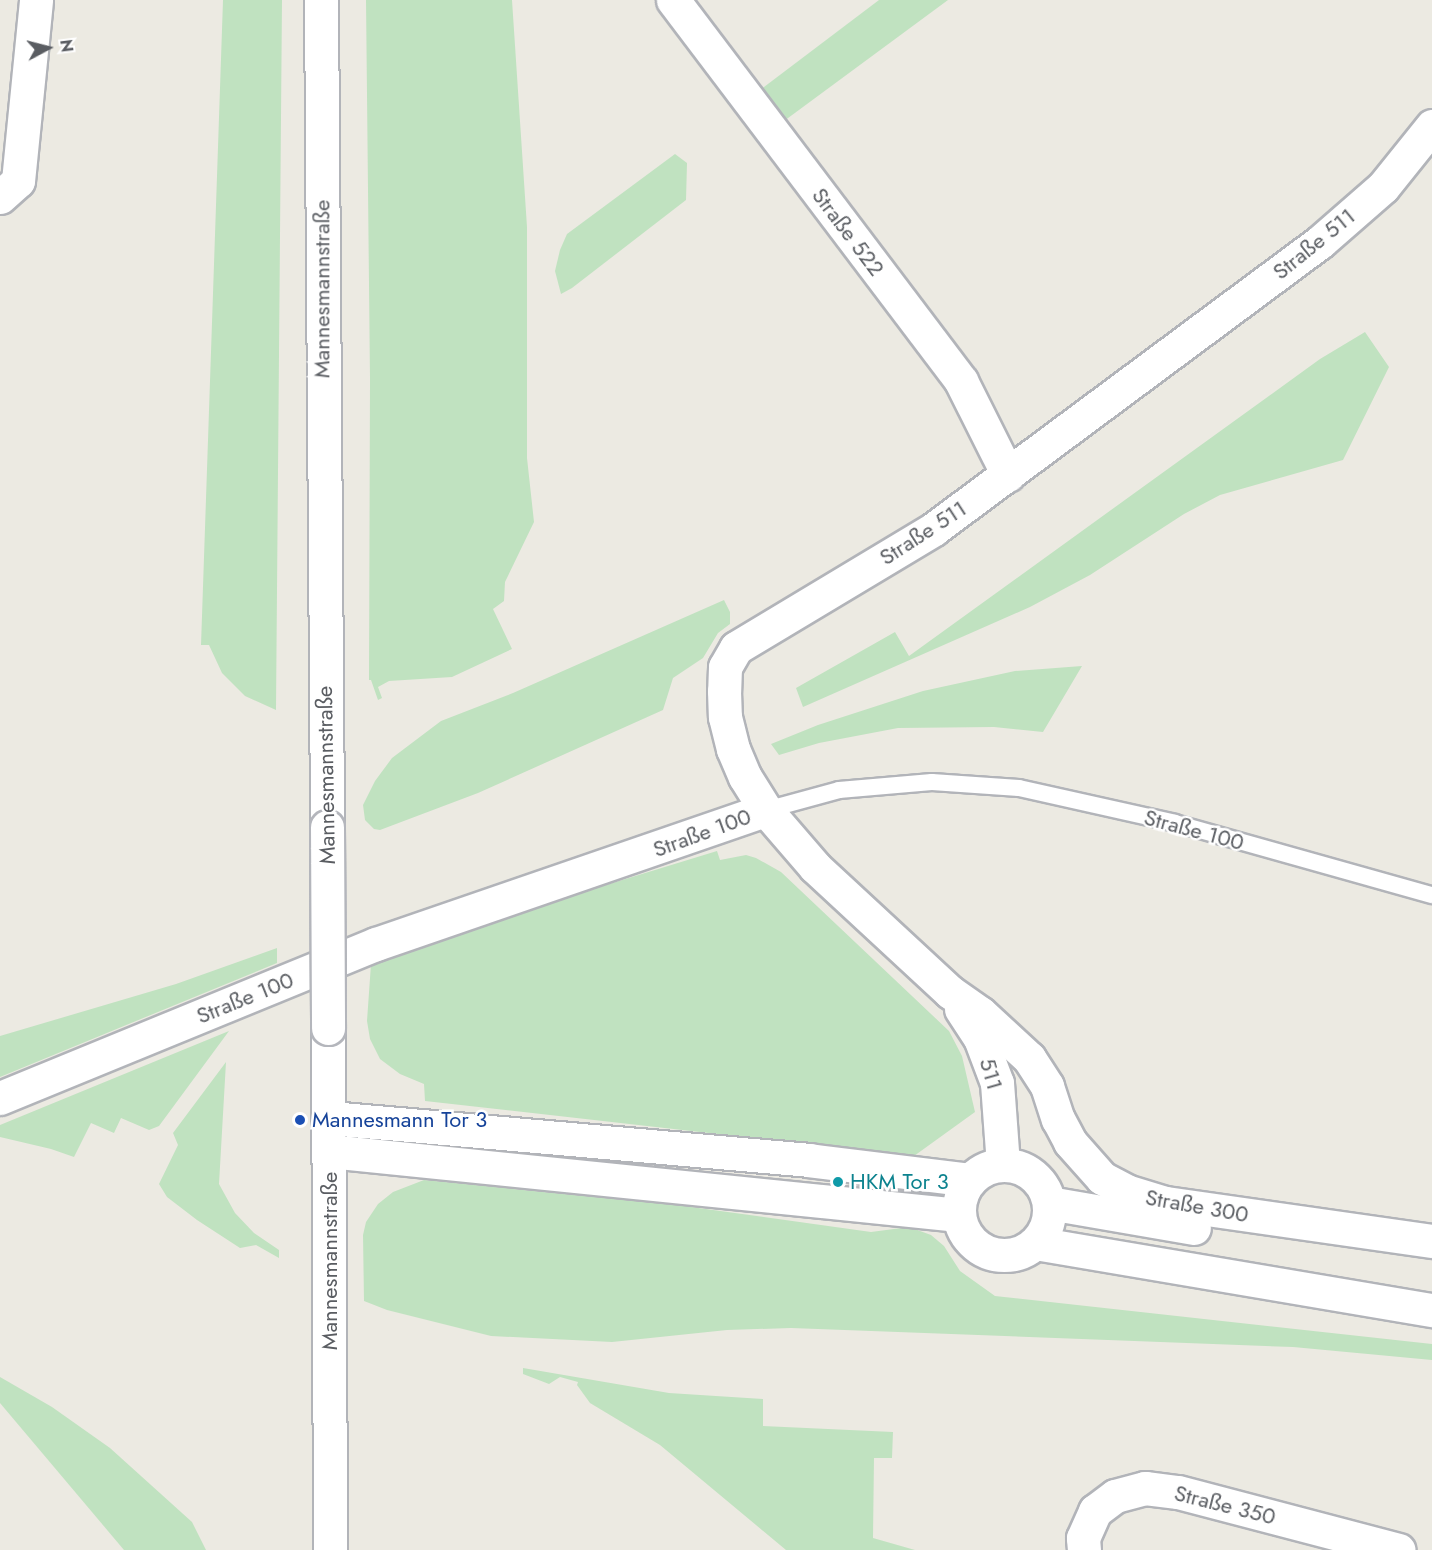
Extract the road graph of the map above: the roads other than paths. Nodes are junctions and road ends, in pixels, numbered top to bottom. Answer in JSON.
{"nodes":[{"id":1,"x":36,"y":0,"type":"edge"},
{"id":2,"x":321,"y":0,"type":"edge"},
{"id":3,"x":673,"y":0,"type":"edge"},
{"id":4,"x":1432,"y":126,"type":"edge"},
{"id":5,"x":0,"y":197,"type":"edge"},
{"id":6,"x":1008,"y":475,"type":"junction"},
{"id":7,"x":766,"y":810,"type":"junction"},
{"id":8,"x":1432,"y":895,"type":"edge"},
{"id":9,"x":950,"y":993,"type":"junction"},
{"id":10,"x":0,"y":1098,"type":"edge"},
{"id":11,"x":330,"y":1118,"type":"junction"},
{"id":12,"x":329,"y":1151,"type":"junction"},
{"id":13,"x":1003,"y":1165,"type":"junction"},
{"id":14,"x":970,"y":1180,"type":"junction"},
{"id":15,"x":1049,"y":1203,"type":"junction"},
{"id":16,"x":959,"y":1215,"type":"junction"},
{"id":17,"x":1432,"y":1241,"type":"edge"},
{"id":18,"x":1035,"y":1243,"type":"junction"},
{"id":19,"x":1432,"y":1246,"type":"edge"},
{"id":20,"x":1432,"y":1310,"type":"edge"},
{"id":21,"x":330,"y":1550,"type":"edge"},
{"id":22,"x":1084,"y":1550,"type":"edge"},
{"id":23,"x":1399,"y":1550,"type":"edge"}],
"edges":[{"from":1,"to":5,"type":"street"},
{"from":2,"to":11,"type":"street","name":"Mannesmannstraße","bridge":true},
{"from":3,"to":6,"type":"street","name":"Straße 522"},
{"from":4,"to":6,"type":"street","name":"Straße 511"},
{"from":6,"to":7,"type":"street","name":"Straße 511"},
{"from":7,"to":8,"type":"lane","name":"Straße 100"},
{"from":7,"to":9,"type":"street","name":"Straße 511"},
{"from":7,"to":10,"type":"street","name":"Straße 100"},
{"from":9,"to":13,"type":"street","name":"511"},
{"from":9,"to":17,"type":"street","name":"Straße 300"},
{"from":11,"to":12,"type":"street","name":"Mannesmannstraße"},
{"from":11,"to":14,"type":"street"},
{"from":12,"to":16,"type":"street"},
{"from":12,"to":21,"type":"street","name":"Mannesmannstraße"},
{"from":13,"to":14,"type":"street"},
{"from":13,"to":15,"type":"street"},
{"from":14,"to":16,"type":"street"},
{"from":15,"to":18,"type":"street"},
{"from":15,"to":19,"type":"street"},
{"from":16,"to":18,"type":"street"},
{"from":18,"to":20,"type":"street"},
{"from":22,"to":23,"type":"street","name":"Straße 350"}]}
